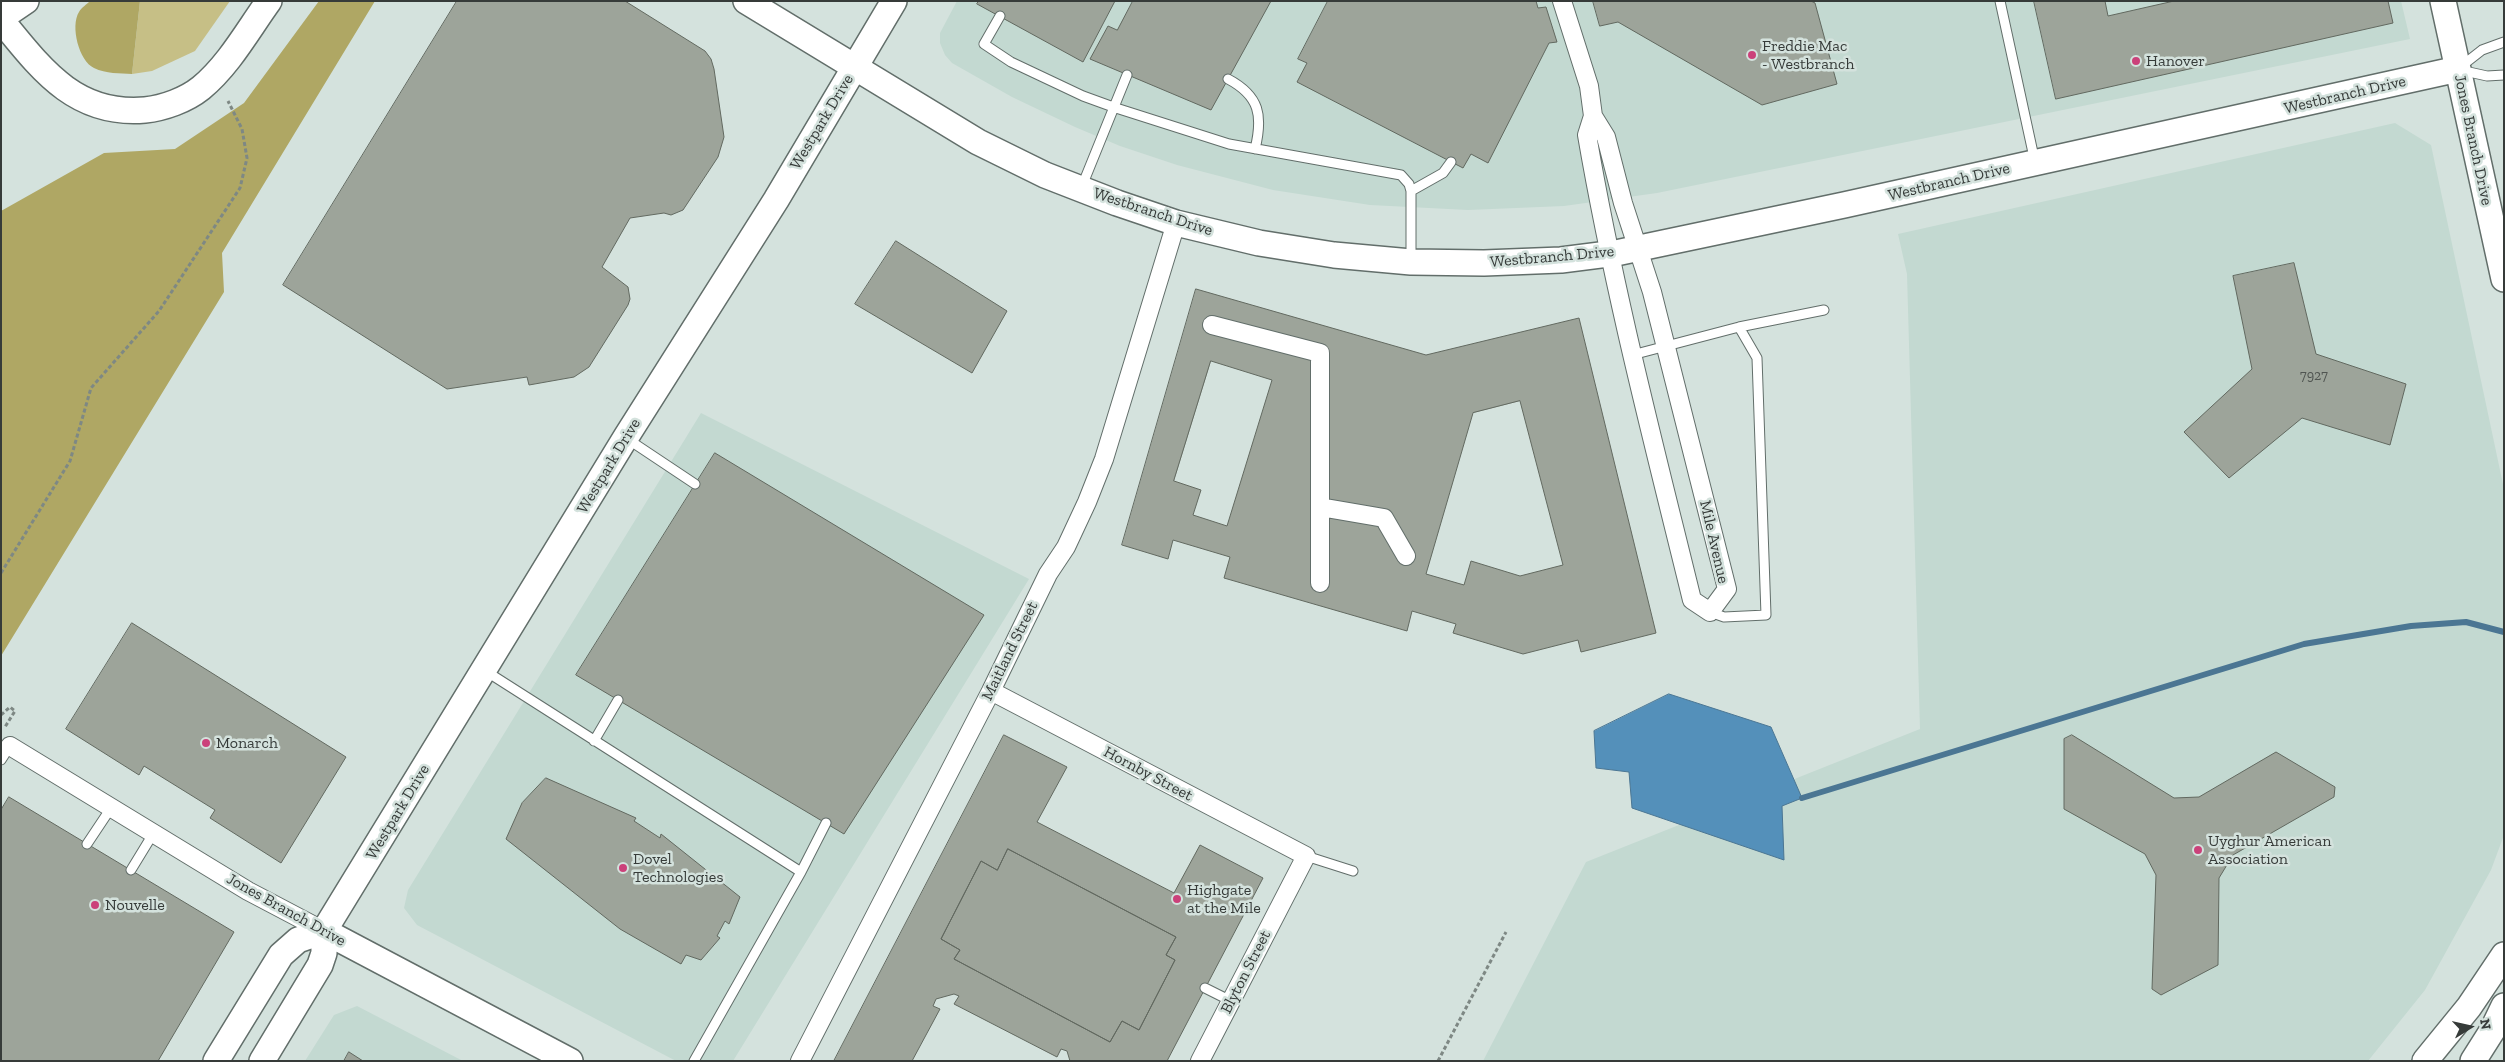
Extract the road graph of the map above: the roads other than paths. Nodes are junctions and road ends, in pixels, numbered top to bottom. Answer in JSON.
{"nodes":[{"id":1,"x":2,"y":1,"type":"edge"},
{"id":2,"x":26,"y":1,"type":"edge"},
{"id":3,"x":270,"y":1,"type":"edge"},
{"id":4,"x":746,"y":1,"type":"edge"},
{"id":5,"x":894,"y":1,"type":"edge"},
{"id":6,"x":1562,"y":1,"type":"edge"},
{"id":7,"x":2000,"y":1,"type":"edge"},
{"id":8,"x":2443,"y":1,"type":"edge"},
{"id":9,"x":1,"y":12,"type":"edge"},
{"id":10,"x":1000,"y":16,"type":"dead end"},
{"id":11,"x":1,"y":19,"type":"edge"},
{"id":12,"x":2504,"y":42,"type":"edge"},
{"id":13,"x":854,"y":66,"type":"junction"},
{"id":14,"x":2458,"y":69,"type":"junction"},
{"id":15,"x":1127,"y":75,"type":"dead end"},
{"id":16,"x":2504,"y":75,"type":"edge"},
{"id":17,"x":1228,"y":79,"type":"dead end"},
{"id":18,"x":1116,"y":108,"type":"junction"},
{"id":19,"x":1593,"y":116,"type":"junction"},
{"id":20,"x":1255,"y":149,"type":"junction"},
{"id":21,"x":1451,"y":162,"type":"dead end"},
{"id":22,"x":2035,"y":163,"type":"junction"},
{"id":23,"x":1081,"y":189,"type":"junction"},
{"id":24,"x":1411,"y":191,"type":"junction"},
{"id":25,"x":1176,"y":223,"type":"junction"},
{"id":26,"x":1637,"y":247,"type":"junction"},
{"id":27,"x":1608,"y":254,"type":"junction"},
{"id":28,"x":1411,"y":262,"type":"junction"},
{"id":29,"x":2504,"y":278,"type":"edge"},
{"id":30,"x":1824,"y":310,"type":"dead end"},
{"id":31,"x":1212,"y":326,"type":"dead end"},
{"id":32,"x":1739,"y":327,"type":"junction"},
{"id":33,"x":1666,"y":346,"type":"junction"},
{"id":34,"x":1632,"y":355,"type":"junction"},
{"id":35,"x":626,"y":437,"type":"junction"},
{"id":36,"x":695,"y":484,"type":"dead end"},
{"id":37,"x":1320,"y":507,"type":"junction"},
{"id":38,"x":1406,"y":556,"type":"dead end"},
{"id":39,"x":1320,"y":583,"type":"dead end"},
{"id":40,"x":1710,"y":612,"type":"junction"},
{"id":41,"x":484,"y":670,"type":"junction"},
{"id":42,"x":991,"y":690,"type":"junction"},
{"id":43,"x":618,"y":700,"type":"dead end"},
{"id":44,"x":594,"y":741,"type":"junction"},
{"id":45,"x":4,"y":746,"type":"edge"},
{"id":46,"x":111,"y":808,"type":"junction"},
{"id":47,"x":826,"y":824,"type":"dead end"},
{"id":48,"x":154,"y":834,"type":"junction"},
{"id":49,"x":87,"y":844,"type":"dead end"},
{"id":50,"x":1306,"y":856,"type":"junction"},
{"id":51,"x":131,"y":870,"type":"dead end"},
{"id":52,"x":1353,"y":871,"type":"dead end"},
{"id":53,"x":801,"y":872,"type":"junction"},
{"id":54,"x":324,"y":931,"type":"junction"},
{"id":55,"x":2504,"y":954,"type":"edge"},
{"id":56,"x":1205,"y":988,"type":"dead end"},
{"id":57,"x":1231,"y":1001,"type":"junction"},
{"id":58,"x":2504,"y":1006,"type":"edge"},
{"id":59,"x":216,"y":1061,"type":"edge"},
{"id":60,"x":262,"y":1061,"type":"edge"},
{"id":61,"x":570,"y":1061,"type":"edge"},
{"id":62,"x":694,"y":1061,"type":"edge"},
{"id":63,"x":800,"y":1061,"type":"edge"},
{"id":64,"x":1200,"y":1061,"type":"edge"},
{"id":65,"x":2425,"y":1061,"type":"edge"},
{"id":66,"x":2473,"y":1061,"type":"edge"}],
"edges":[{"from":1,"to":9,"type":"street"},
{"from":2,"to":11,"type":"street"},
{"from":3,"to":11,"type":"street"},
{"from":4,"to":13,"type":"street","name":"Westbranch Drive"},
{"from":5,"to":13,"type":"street","name":"Westpark Drive"},
{"from":6,"to":19,"type":"street"},
{"from":7,"to":22,"type":"lane"},
{"from":8,"to":14,"type":"street","name":"Jones Branch Drive"},
{"from":10,"to":18,"type":"lane"},
{"from":12,"to":14,"type":"lane"},
{"from":13,"to":23,"type":"street","name":"Westbranch Drive"},
{"from":13,"to":35,"type":"street","name":"Westpark Drive"},
{"from":14,"to":16,"type":"lane"},
{"from":14,"to":22,"type":"street","name":"Westbranch Drive"},
{"from":14,"to":29,"type":"street","name":"Jones Branch Drive"},
{"from":15,"to":18,"type":"lane"},
{"from":17,"to":20,"type":"lane"},
{"from":18,"to":20,"type":"lane"},
{"from":18,"to":23,"type":"lane"},
{"from":19,"to":26,"type":"street","name":"Mile Avenue"},
{"from":19,"to":27,"type":"street"},
{"from":20,"to":24,"type":"lane"},
{"from":21,"to":24,"type":"lane"},
{"from":22,"to":26,"type":"street","name":"Westbranch Drive"},
{"from":23,"to":25,"type":"street","name":"Westbranch Drive"},
{"from":24,"to":28,"type":"lane"},
{"from":25,"to":28,"type":"street","name":"Westbranch Drive"},
{"from":25,"to":42,"type":"street","name":"Maitland Street"},
{"from":26,"to":27,"type":"street","name":"Westbranch Drive"},
{"from":26,"to":33,"type":"street","name":"Mile Avenue"},
{"from":27,"to":28,"type":"street","name":"Westbranch Drive"},
{"from":27,"to":34,"type":"street"},
{"from":30,"to":32,"type":"lane"},
{"from":31,"to":37,"type":"street"},
{"from":32,"to":33,"type":"lane"},
{"from":32,"to":40,"type":"lane"},
{"from":33,"to":34,"type":"lane"},
{"from":33,"to":40,"type":"street","name":"Mile Avenue"},
{"from":34,"to":40,"type":"street"},
{"from":35,"to":36,"type":"lane"},
{"from":35,"to":41,"type":"street","name":"Westpark Drive"},
{"from":37,"to":38,"type":"street"},
{"from":37,"to":39,"type":"street"},
{"from":41,"to":44,"type":"lane"},
{"from":41,"to":54,"type":"street","name":"Westpark Drive"},
{"from":42,"to":50,"type":"street","name":"Hornby Street"},
{"from":42,"to":63,"type":"street","name":"Maitland Street"},
{"from":43,"to":44,"type":"lane"},
{"from":44,"to":53,"type":"lane"},
{"from":45,"to":46,"type":"street","name":"Jones Branch Drive"},
{"from":46,"to":48,"type":"street","name":"Jones Branch Drive"},
{"from":46,"to":49,"type":"lane"},
{"from":47,"to":53,"type":"lane"},
{"from":48,"to":51,"type":"lane"},
{"from":48,"to":54,"type":"street","name":"Jones Branch Drive"},
{"from":50,"to":52,"type":"lane"},
{"from":50,"to":57,"type":"street","name":"Blyton Street"},
{"from":53,"to":62,"type":"lane"},
{"from":54,"to":59,"type":"street"},
{"from":54,"to":60,"type":"street","name":"Westpark Drive"},
{"from":54,"to":61,"type":"street","name":"Jones Branch Drive"},
{"from":55,"to":65,"type":"street"},
{"from":56,"to":57,"type":"lane"},
{"from":57,"to":64,"type":"street","name":"Blyton Street"},
{"from":58,"to":66,"type":"street"}]}
